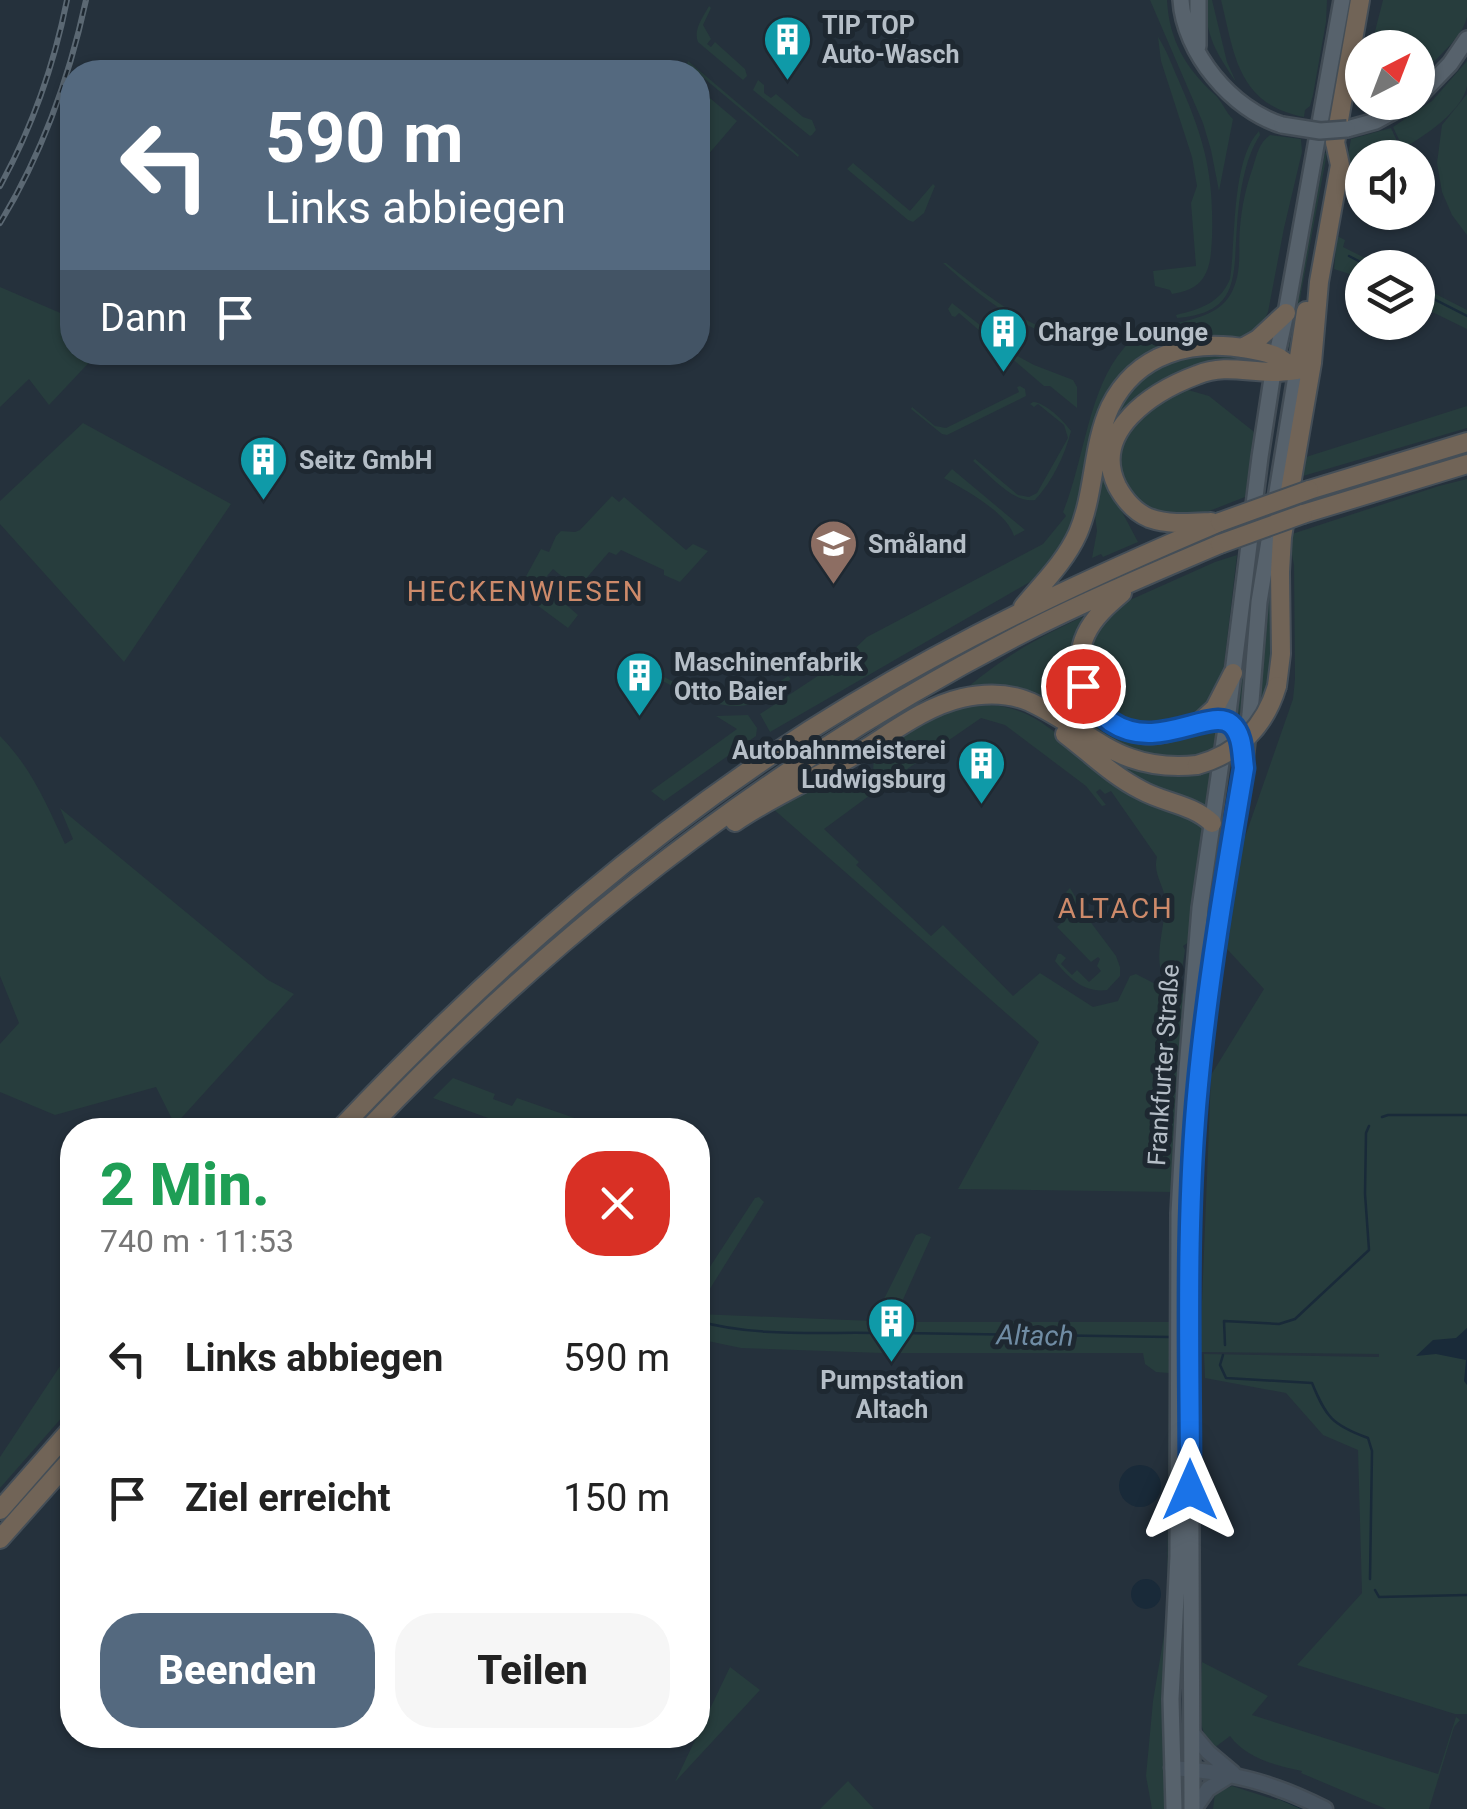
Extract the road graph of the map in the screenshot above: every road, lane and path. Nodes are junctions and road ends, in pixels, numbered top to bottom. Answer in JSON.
{"nodes":[{"id":1,"x":1182,"y":0,"type":"edge"},
{"id":2,"x":1198,"y":0,"type":"edge"},
{"id":3,"x":1360,"y":0,"type":"edge"},
{"id":4,"x":1339,"y":5,"type":"edge"},
{"id":5,"x":1467,"y":39,"type":"edge"},
{"id":6,"x":1198,"y":50,"type":"junction"},
{"id":7,"x":1435,"y":79,"type":"edge"},
{"id":8,"x":1378,"y":120,"type":"edge"},
{"id":9,"x":1335,"y":142,"type":"junction"},
{"id":10,"x":1286,"y":313,"type":"junction"},
{"id":11,"x":1242,"y":348,"type":"junction"},
{"id":12,"x":1275,"y":364,"type":"junction"},
{"id":13,"x":1297,"y":370,"type":"junction"},
{"id":14,"x":1467,"y":442,"type":"edge"},
{"id":15,"x":1467,"y":464,"type":"edge"},
{"id":16,"x":1220,"y":522,"type":"junction"},
{"id":17,"x":1138,"y":579,"type":"junction"},
{"id":18,"x":1018,"y":613,"type":"junction"},
{"id":19,"x":1233,"y":672,"type":"junction"},
{"id":20,"x":995,"y":696,"type":"junction"},
{"id":21,"x":1227,"y":721,"type":"junction"},
{"id":22,"x":1198,"y":723,"type":"junction"},
{"id":23,"x":1244,"y":768,"type":"junction"},
{"id":24,"x":1212,"y":823,"type":"junction"},
{"id":25,"x":702,"y":830,"type":"junction"},
{"id":26,"x":350,"y":1118,"type":"edge"},
{"id":27,"x":378,"y":1118,"type":"edge"},
{"id":28,"x":60,"y":1442,"type":"edge"},
{"id":29,"x":60,"y":1472,"type":"edge"},
{"id":30,"x":0,"y":1510,"type":"edge"},
{"id":31,"x":0,"y":1539,"type":"edge"},
{"id":32,"x":1192,"y":1733,"type":"junction"},
{"id":33,"x":1172,"y":1768,"type":"junction"},
{"id":34,"x":1190,"y":1769,"type":"junction"},
{"id":35,"x":1233,"y":1774,"type":"junction"},
{"id":36,"x":1174,"y":1809,"type":"edge"},
{"id":37,"x":1193,"y":1809,"type":"edge"},
{"id":38,"x":1325,"y":1809,"type":"edge"}],
"edges":[{"from":1,"to":6,"type":"main road"},
{"from":2,"to":6,"type":"main road"},
{"from":3,"to":9,"type":"highway"},
{"from":4,"to":10,"type":"main road","name":"Frankfurter Straße"},
{"from":5,"to":7,"type":"main road"},
{"from":6,"to":8,"type":"main road","bridge":true},
{"from":9,"to":13,"type":"highway","name":"Frankfurter Straße"},
{"from":9,"to":20,"type":"highway","bridge":true},
{"from":10,"to":11,"type":"highway"},
{"from":10,"to":12,"type":"main road","name":"Frankfurter Straße"},
{"from":11,"to":12,"type":"highway"},
{"from":11,"to":18,"type":"highway"},
{"from":12,"to":13,"type":"highway"},
{"from":12,"to":16,"type":"highway"},
{"from":12,"to":19,"type":"main road","name":"Frankfurter Straße"},
{"from":13,"to":23,"type":"main road","name":"Frankfurter Straße"},
{"from":14,"to":16,"type":"highway","bridge":true},
{"from":15,"to":17,"type":"highway","bridge":true},
{"from":16,"to":18,"type":"highway"},
{"from":17,"to":22,"type":"highway"},
{"from":17,"to":25,"type":"highway"},
{"from":18,"to":26,"type":"highway"},
{"from":19,"to":21,"type":"main road","name":"Frankfurter Straße"},
{"from":19,"to":22,"type":"highway"},
{"from":20,"to":24,"type":"highway"},
{"from":20,"to":25,"type":"highway"},
{"from":21,"to":22,"type":"highway"},
{"from":21,"to":23,"type":"highway"},
{"from":21,"to":24,"type":"main road","name":"Frankfurter Straße"},
{"from":23,"to":32,"type":"main road","name":"Frankfurter Straße"},
{"from":24,"to":33,"type":"main road","name":"Frankfurter Straße"},
{"from":25,"to":27,"type":"highway"},
{"from":28,"to":30,"type":"highway"},
{"from":29,"to":31,"type":"highway"},
{"from":32,"to":34,"type":"main road","name":"Frankfurter Straße"},
{"from":32,"to":35,"type":"main road"},
{"from":33,"to":34,"type":"main road"},
{"from":33,"to":36,"type":"main road","name":"Frankfurter Straße"},
{"from":34,"to":35,"type":"main road"},
{"from":34,"to":37,"type":"main road","name":"Frankfurter Straße"},
{"from":35,"to":37,"type":"main road"},
{"from":35,"to":38,"type":"main road"}]}
